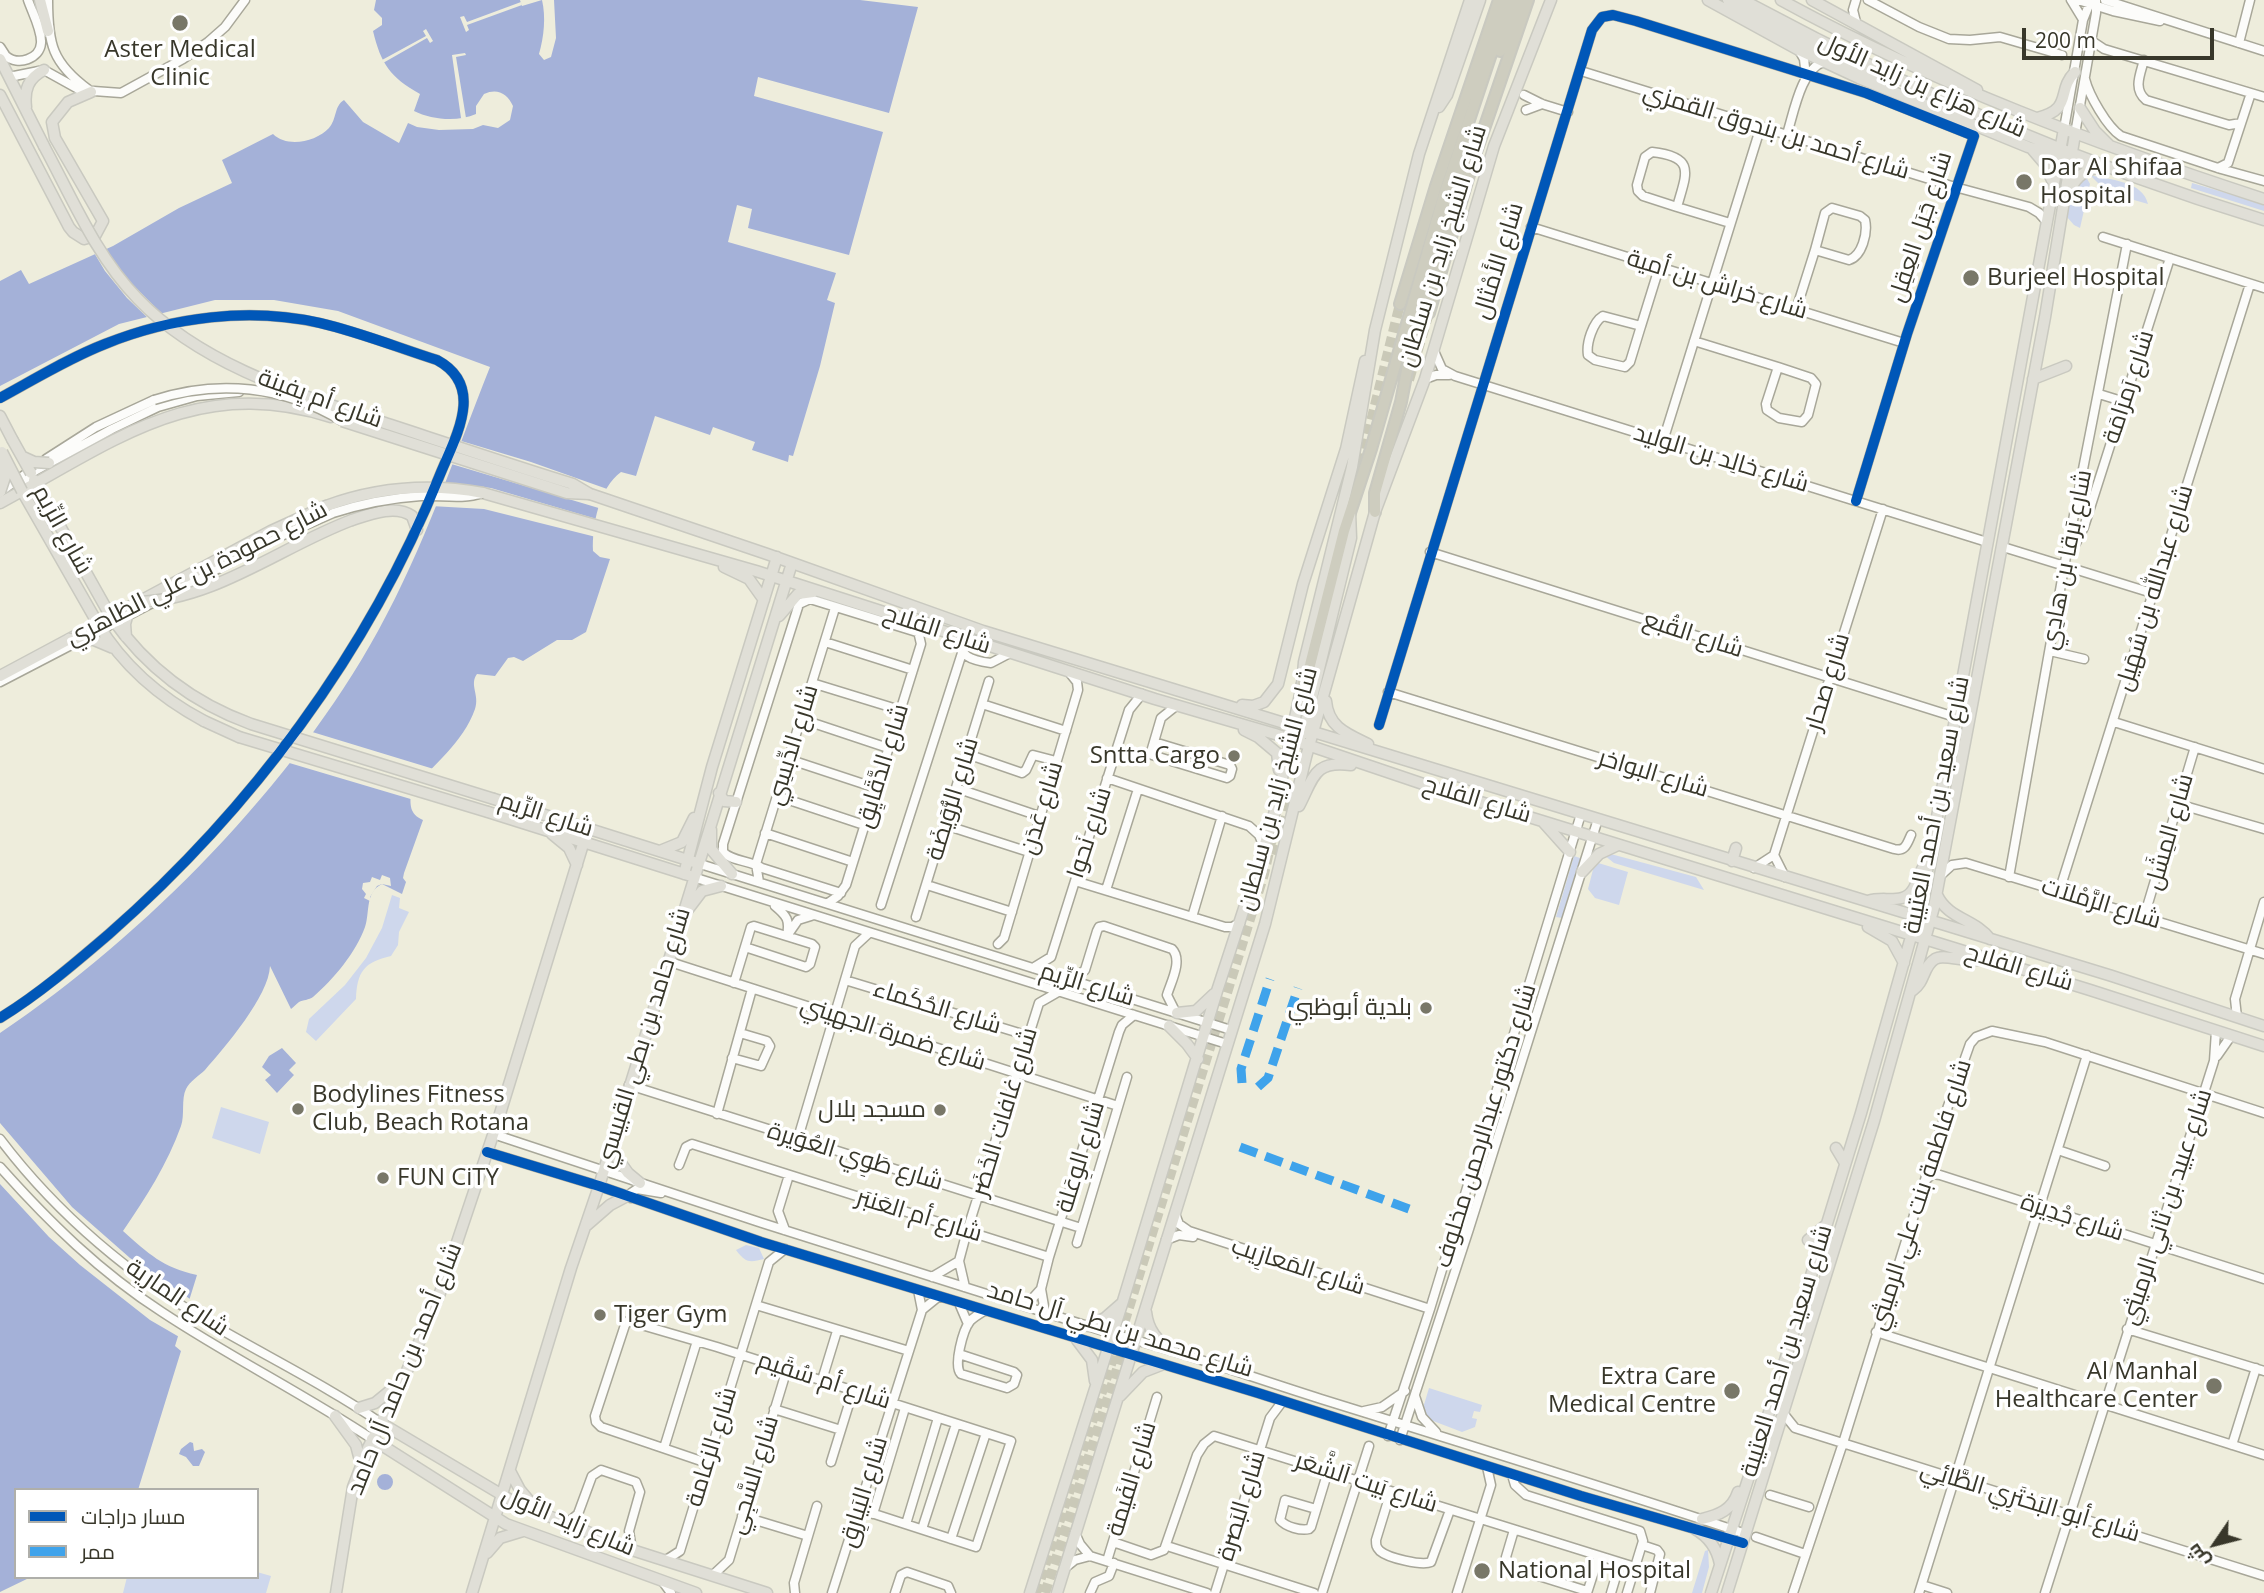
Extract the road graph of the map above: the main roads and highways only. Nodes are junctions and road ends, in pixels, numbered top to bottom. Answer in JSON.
{"nodes":[{"id":1,"x":40,"y":0,"type":"edge"},
{"id":2,"x":1470,"y":0,"type":"edge"},
{"id":3,"x":1480,"y":0,"type":"edge"},
{"id":4,"x":1499,"y":0,"type":"edge"},
{"id":5,"x":1510,"y":0,"type":"edge"},
{"id":6,"x":1518,"y":0,"type":"edge"},
{"id":7,"x":1528,"y":0,"type":"edge"},
{"id":8,"x":1542,"y":0,"type":"edge"},
{"id":9,"x":1551,"y":0,"type":"edge"},
{"id":10,"x":1708,"y":0,"type":"edge"},
{"id":11,"x":1728,"y":0,"type":"edge"},
{"id":12,"x":1743,"y":0,"type":"edge"},
{"id":13,"x":1780,"y":0,"type":"edge"},
{"id":14,"x":1812,"y":0,"type":"edge"},
{"id":15,"x":1544,"y":16,"type":"junction"},
{"id":16,"x":48,"y":31,"type":"road end"},
{"id":17,"x":0,"y":60,"type":"edge"},
{"id":18,"x":44,"y":70,"type":"road end"},
{"id":19,"x":2075,"y":72,"type":"road end"},
{"id":20,"x":4,"y":74,"type":"edge"},
{"id":21,"x":91,"y":92,"type":"road end"},
{"id":22,"x":0,"y":94,"type":"edge"},
{"id":23,"x":1904,"y":96,"type":"junction"},
{"id":24,"x":1982,"y":96,"type":"junction"},
{"id":25,"x":2080,"y":108,"type":"road end"},
{"id":26,"x":27,"y":111,"type":"junction"},
{"id":27,"x":2036,"y":117,"type":"junction"},
{"id":28,"x":1430,"y":121,"type":"junction"},
{"id":29,"x":2064,"y":129,"type":"junction"},
{"id":30,"x":2075,"y":134,"type":"junction"},
{"id":31,"x":2028,"y":147,"type":"junction"},
{"id":32,"x":2115,"y":149,"type":"junction"},
{"id":33,"x":2059,"y":152,"type":"junction"},
{"id":34,"x":2070,"y":156,"type":"junction"},
{"id":35,"x":2100,"y":168,"type":"junction"},
{"id":36,"x":2137,"y":178,"type":"junction"},
{"id":37,"x":2053,"y":182,"type":"junction"},
{"id":38,"x":2264,"y":199,"type":"edge"},
{"id":39,"x":2064,"y":200,"type":"junction"},
{"id":40,"x":2264,"y":219,"type":"edge"},
{"id":41,"x":1401,"y":304,"type":"tunnel mouth"},
{"id":42,"x":1429,"y":313,"type":"tunnel mouth"},
{"id":43,"x":1375,"y":330,"type":"junction"},
{"id":44,"x":2066,"y":366,"type":"dead end"},
{"id":45,"x":2033,"y":379,"type":"junction"},
{"id":46,"x":0,"y":416,"type":"edge"},
{"id":47,"x":1,"y":450,"type":"edge"},
{"id":48,"x":22,"y":456,"type":"junction"},
{"id":49,"x":49,"y":463,"type":"road end"},
{"id":50,"x":33,"y":478,"type":"junction"},
{"id":51,"x":22,"y":491,"type":"junction"},
{"id":52,"x":0,"y":492,"type":"edge"},
{"id":53,"x":590,"y":495,"type":"junction"},
{"id":54,"x":0,"y":503,"type":"edge"},
{"id":55,"x":1350,"y":511,"type":"junction"},
{"id":56,"x":1375,"y":512,"type":"junction"},
{"id":57,"x":417,"y":530,"type":"road end"},
{"id":58,"x":691,"y":554,"type":"junction"},
{"id":59,"x":777,"y":557,"type":"junction"},
{"id":60,"x":792,"y":563,"type":"junction"},
{"id":61,"x":771,"y":576,"type":"junction"},
{"id":62,"x":786,"y":581,"type":"junction"},
{"id":63,"x":818,"y":592,"type":"junction"},
{"id":64,"x":764,"y":600,"type":"junction"},
{"id":65,"x":134,"y":604,"type":"junction"},
{"id":66,"x":114,"y":618,"type":"junction"},
{"id":67,"x":98,"y":624,"type":"junction"},
{"id":68,"x":773,"y":625,"type":"junction"},
{"id":69,"x":126,"y":637,"type":"junction"},
{"id":70,"x":69,"y":639,"type":"junction"},
{"id":71,"x":115,"y":649,"type":"junction"},
{"id":72,"x":0,"y":676,"type":"edge"},
{"id":73,"x":1302,"y":685,"type":"junction"},
{"id":74,"x":1325,"y":691,"type":"junction"},
{"id":75,"x":1224,"y":703,"type":"junction"},
{"id":76,"x":1222,"y":718,"type":"junction"},
{"id":77,"x":1298,"y":727,"type":"junction"},
{"id":78,"x":1314,"y":732,"type":"junction"},
{"id":79,"x":1290,"y":740,"type":"junction"},
{"id":80,"x":1309,"y":747,"type":"junction"},
{"id":81,"x":1404,"y":760,"type":"junction"},
{"id":82,"x":712,"y":767,"type":"junction"},
{"id":83,"x":1374,"y":768,"type":"junction"},
{"id":84,"x":719,"y":793,"type":"junction"},
{"id":85,"x":736,"y":802,"type":"road end"},
{"id":86,"x":1275,"y":811,"type":"junction"},
{"id":87,"x":1538,"y":819,"type":"junction"},
{"id":88,"x":1291,"y":822,"type":"junction"},
{"id":89,"x":710,"y":825,"type":"junction"},
{"id":90,"x":588,"y":828,"type":"junction"},
{"id":91,"x":546,"y":829,"type":"junction"},
{"id":92,"x":584,"y":841,"type":"junction"},
{"id":93,"x":1618,"y":845,"type":"junction"},
{"id":94,"x":1736,"y":848,"type":"dead end"},
{"id":95,"x":659,"y":851,"type":"junction"},
{"id":96,"x":1570,"y":852,"type":"road end"},
{"id":97,"x":1931,"y":857,"type":"junction"},
{"id":98,"x":693,"y":861,"type":"junction"},
{"id":99,"x":1732,"y":861,"type":"junction"},
{"id":100,"x":577,"y":865,"type":"junction"},
{"id":101,"x":1582,"y":872,"type":"road end"},
{"id":102,"x":732,"y":874,"type":"road end"},
{"id":103,"x":688,"y":875,"type":"junction"},
{"id":104,"x":721,"y":886,"type":"road end"},
{"id":105,"x":1937,"y":895,"type":"junction"},
{"id":106,"x":1868,"y":901,"type":"junction"},
{"id":107,"x":1917,"y":917,"type":"junction"},
{"id":108,"x":1860,"y":919,"type":"junction"},
{"id":109,"x":1931,"y":921,"type":"junction"},
{"id":110,"x":677,"y":928,"type":"junction"},
{"id":111,"x":1911,"y":936,"type":"junction"},
{"id":112,"x":1990,"y":939,"type":"junction"},
{"id":113,"x":1926,"y":940,"type":"junction"},
{"id":114,"x":1985,"y":958,"type":"junction"},
{"id":115,"x":1904,"y":963,"type":"junction"},
{"id":116,"x":1913,"y":990,"type":"junction"},
{"id":117,"x":1217,"y":992,"type":"junction"},
{"id":118,"x":1177,"y":1013,"type":"road end"},
{"id":119,"x":1169,"y":1026,"type":"road end"},
{"id":120,"x":2264,"y":1026,"type":"edge"},
{"id":121,"x":2264,"y":1046,"type":"edge"},
{"id":122,"x":1198,"y":1059,"type":"junction"},
{"id":123,"x":610,"y":1148,"type":"junction"},
{"id":124,"x":1836,"y":1148,"type":"dead end"},
{"id":125,"x":1845,"y":1163,"type":"junction"},
{"id":126,"x":640,"y":1183,"type":"road end"},
{"id":127,"x":629,"y":1197,"type":"road end"},
{"id":128,"x":1827,"y":1224,"type":"junction"},
{"id":129,"x":584,"y":1228,"type":"junction"},
{"id":130,"x":1808,"y":1240,"type":"dead end"},
{"id":131,"x":1123,"y":1301,"type":"junction"},
{"id":132,"x":1145,"y":1307,"type":"junction"},
{"id":133,"x":1088,"y":1326,"type":"road end"},
{"id":134,"x":1077,"y":1340,"type":"road end"},
{"id":135,"x":1172,"y":1350,"type":"road end"},
{"id":136,"x":1161,"y":1365,"type":"road end"},
{"id":137,"x":403,"y":1380,"type":"junction"},
{"id":138,"x":1095,"y":1385,"type":"junction"},
{"id":139,"x":1117,"y":1399,"type":"junction"},
{"id":140,"x":359,"y":1408,"type":"road end"},
{"id":141,"x":335,"y":1416,"type":"road end"},
{"id":142,"x":381,"y":1423,"type":"junction"},
{"id":143,"x":372,"y":1439,"type":"junction"},
{"id":144,"x":1754,"y":1461,"type":"junction"},
{"id":145,"x":361,"y":1464,"type":"junction"},
{"id":146,"x":510,"y":1471,"type":"junction"},
{"id":147,"x":502,"y":1496,"type":"junction"},
{"id":148,"x":539,"y":1512,"type":"junction"},
{"id":149,"x":495,"y":1519,"type":"junction"},
{"id":150,"x":1702,"y":1519,"type":"road end"},
{"id":151,"x":1695,"y":1529,"type":"road end"},
{"id":152,"x":523,"y":1531,"type":"junction"},
{"id":153,"x":483,"y":1558,"type":"junction"},
{"id":154,"x":1720,"y":1563,"type":"junction"},
{"id":155,"x":336,"y":1593,"type":"edge"},
{"id":156,"x":472,"y":1593,"type":"edge"},
{"id":157,"x":696,"y":1593,"type":"edge"},
{"id":158,"x":767,"y":1593,"type":"edge"},
{"id":159,"x":1030,"y":1593,"type":"edge"},
{"id":160,"x":1057,"y":1593,"type":"edge"},
{"id":161,"x":1711,"y":1593,"type":"edge"},
{"id":162,"x":1727,"y":1593,"type":"edge"}],
"edges":[{"from":1,"to":16,"type":"main road"},
{"from":2,"to":28,"type":"main road","name":"شارع الشيخ زايد بن سلطان"},
{"from":3,"to":28,"type":"main road"},
{"from":4,"to":41,"type":"highway","name":"شارع الشيخ زايد بن سلطان"},
{"from":5,"to":55,"type":"highway"},
{"from":6,"to":56,"type":"highway"},
{"from":7,"to":42,"type":"highway","name":"شارع الشيخ زايد بن سلطان"},
{"from":8,"to":15,"type":"main road"},
{"from":9,"to":15,"type":"main road","name":"شارع الشيخ زايد بن سلطان"},
{"from":10,"to":23,"type":"main road"},
{"from":11,"to":23,"type":"main road"},
{"from":12,"to":33,"type":"main road","name":"شارع هزاع بن زايد الأول"},
{"from":13,"to":24,"type":"main road","name":"شارع هزاع بن زايد الأول"},
{"from":14,"to":24,"type":"main road"},
{"from":15,"to":56,"type":"main road","name":"شارع الشيخ زايد بن سلطان"},
{"from":17,"to":20,"type":"main road","name":"شارع أم يِفينة"},
{"from":18,"to":26,"type":"main road"},
{"from":19,"to":27,"type":"main road"},
{"from":20,"to":26,"type":"main road","name":"شارع أم يِفينة"},
{"from":21,"to":22,"type":"main road"},
{"from":23,"to":31,"type":"main road"},
{"from":24,"to":27,"type":"main road","name":"شارع هزاع بن زايد الأول"},
{"from":25,"to":32,"type":"main road"},
{"from":26,"to":53,"type":"main road","name":"شارع أم يِفينة","bridge":true},
{"from":27,"to":29,"type":"main road","name":"شارع هزاع بن زايد الأول"},
{"from":28,"to":43,"type":"main road","name":"شارع الشيخ زايد بن سلطان"},
{"from":29,"to":30,"type":"main road","name":"شارع هزاع بن زايد الأول"},
{"from":29,"to":33,"type":"main road","name":"شارع سعيد بن أحمد العتيبة"},
{"from":30,"to":32,"type":"main road","name":"شارع هزاع بن زايد الأول"},
{"from":30,"to":34,"type":"main road","name":"شارع سعيد بن أحمد العتيبة"},
{"from":31,"to":33,"type":"main road"},
{"from":31,"to":37,"type":"main road"},
{"from":32,"to":38,"type":"main road","name":"شارع هزاع بن زايد الأول"},
{"from":33,"to":34,"type":"main road","name":"شارع هزاع بن زايد الأول"},
{"from":33,"to":37,"type":"main road","name":"شارع سعيد بن أحمد العتيبة"},
{"from":34,"to":35,"type":"main road"},
{"from":34,"to":36,"type":"main road","name":"شارع هزاع بن زايد الأول"},
{"from":34,"to":39,"type":"main road","name":"شارع سعيد بن أحمد العتيبة"},
{"from":35,"to":36,"type":"main road"},
{"from":35,"to":39,"type":"main road"},
{"from":36,"to":40,"type":"main road","name":"شارع هزاع بن زايد الأول"},
{"from":37,"to":97,"type":"main road","name":"شارع سعيد بن أحمد العتيبة"},
{"from":39,"to":45,"type":"main road","name":"شارع سعيد بن أحمد العتيبة"},
{"from":43,"to":73,"type":"main road","name":"شارع الشيخ زايد بن سلطان"},
{"from":43,"to":75,"type":"main road"},
{"from":44,"to":45,"type":"main road"},
{"from":45,"to":105,"type":"main road","name":"شارع سعيد بن أحمد العتيبة"},
{"from":46,"to":48,"type":"main road","name":"شارع الرِّيم","bridge":true},
{"from":47,"to":51,"type":"main road","name":"شارع الرِّيم","bridge":true},
{"from":47,"to":52,"type":"main road","bridge":true},
{"from":48,"to":49,"type":"main road","bridge":true},
{"from":48,"to":50,"type":"main road","name":"شارع الرِّيم","bridge":true},
{"from":50,"to":51,"type":"main road"},
{"from":50,"to":53,"type":"main road","bridge":true},
{"from":50,"to":66,"type":"main road","name":"شارع الرِّيم"},
{"from":51,"to":54,"type":"main road"},
{"from":51,"to":67,"type":"main road","name":"شارع الرِّيم"},
{"from":53,"to":59,"type":"main road","name":"شارع الفلاح"},
{"from":55,"to":73,"type":"highway"},
{"from":55,"to":77,"type":"main road"},
{"from":56,"to":74,"type":"main road","name":"شارع الشيخ زايد بن سلطان"},
{"from":57,"to":65,"type":"main road","bridge":true},
{"from":58,"to":61,"type":"main road","name":"شارع الفلاح"},
{"from":58,"to":64,"type":"main road"},
{"from":58,"to":65,"type":"main road","name":"شارع حمودة بن علي الظاهري","bridge":true},
{"from":59,"to":60,"type":"main road","name":"شارع الفلاح"},
{"from":59,"to":61,"type":"main road","name":"شارع حامد بن بطي القبيسي"},
{"from":60,"to":62,"type":"main road","name":"شارع حامد بن بطي القبيسي"},
{"from":60,"to":75,"type":"main road","name":"شارع الفلاح"},
{"from":61,"to":62,"type":"main road","name":"شارع الفلاح"},
{"from":61,"to":64,"type":"main road","name":"شارع حامد بن بطي القبيسي"},
{"from":62,"to":63,"type":"main road","name":"شارع الفلاح"},
{"from":62,"to":68,"type":"main road","name":"شارع حامد بن بطي القبيسي"},
{"from":63,"to":68,"type":"main road"},
{"from":63,"to":76,"type":"main road","name":"شارع الفلاح"},
{"from":64,"to":82,"type":"main road","name":"شارع حامد بن بطي القبيسي"},
{"from":65,"to":66,"type":"main road","name":"شارع حمودة بن علي الظاهري","bridge":true},
{"from":65,"to":69,"type":"main road","bridge":true},
{"from":66,"to":67,"type":"main road","name":"شارع حمودة بن علي الظاهري","bridge":true},
{"from":66,"to":69,"type":"main road","name":"شارع الرِّيم","bridge":true},
{"from":67,"to":70,"type":"main road","name":"شارع حمودة بن علي الظاهري"},
{"from":67,"to":71,"type":"main road","name":"شارع الرِّيم","bridge":true},
{"from":68,"to":84,"type":"main road","name":"شارع حامد بن بطي القبيسي"},
{"from":69,"to":90,"type":"main road","name":"شارع الرِّيم","bridge":true},
{"from":70,"to":71,"type":"main road","bridge":true},
{"from":70,"to":72,"type":"main road","name":"شارع حمودة بن علي الظاهري"},
{"from":71,"to":91,"type":"main road","name":"شارع الرِّيم","bridge":true},
{"from":73,"to":77,"type":"main road","name":"شارع الشيخ زايد بن سلطان"},
{"from":74,"to":78,"type":"main road","name":"شارع الشيخ زايد بن سلطان"},
{"from":74,"to":81,"type":"main road"},
{"from":75,"to":77,"type":"main road","name":"شارع الفلاح"},
{"from":76,"to":79,"type":"main road","name":"شارع الفلاح"},
{"from":76,"to":86,"type":"main road"},
{"from":77,"to":78,"type":"main road","name":"شارع الفلاح"},
{"from":77,"to":79,"type":"main road","name":"شارع الشيخ زايد بن سلطان"},
{"from":77,"to":80,"type":"main road"},
{"from":78,"to":80,"type":"main road","name":"شارع الشيخ زايد بن سلطان"},
{"from":78,"to":81,"type":"main road","name":"شارع الفلاح"},
{"from":79,"to":80,"type":"main road","name":"شارع الفلاح"},
{"from":79,"to":86,"type":"main road","name":"شارع الشيخ زايد بن سلطان"},
{"from":80,"to":83,"type":"main road","name":"شارع الفلاح"},
{"from":80,"to":88,"type":"main road","name":"شارع الشيخ زايد بن سلطان"},
{"from":81,"to":99,"type":"main road","name":"شارع الفلاح"},
{"from":82,"to":95,"type":"main road"},
{"from":82,"to":98,"type":"main road","name":"شارع حامد بن بطي القبيسي"},
{"from":83,"to":87,"type":"main road","name":"شارع الفلاح"},
{"from":83,"to":88,"type":"main road"},
{"from":84,"to":85,"type":"main road"},
{"from":84,"to":89,"type":"main road","name":"شارع حامد بن بطي القبيسي"},
{"from":86,"to":117,"type":"main road","name":"شارع الشيخ زايد بن سلطان"},
{"from":87,"to":93,"type":"main road","name":"شارع الفلاح"},
{"from":87,"to":96,"type":"main road"},
{"from":88,"to":132,"type":"main road","name":"شارع الشيخ زايد بن سلطان"},
{"from":89,"to":98,"type":"main road","name":"شارع حامد بن بطي القبيسي"},
{"from":89,"to":102,"type":"main road"},
{"from":90,"to":92,"type":"main road","name":"شارع أحمد بن حامد آل حامد"},
{"from":90,"to":95,"type":"main road","name":"شارع الرِّيم"},
{"from":91,"to":92,"type":"main road","name":"شارع الرِّيم"},
{"from":91,"to":100,"type":"main road"},
{"from":92,"to":100,"type":"main road","name":"شارع أحمد بن حامد آل حامد"},
{"from":92,"to":103,"type":"main road","name":"شارع الرِّيم"},
{"from":93,"to":101,"type":"main road"},
{"from":93,"to":108,"type":"main road","name":"شارع الفلاح"},
{"from":94,"to":99,"type":"main road"},
{"from":95,"to":98,"type":"main road","name":"شارع الرِّيم"},
{"from":97,"to":106,"type":"main road"},
{"from":97,"to":107,"type":"main road","name":"شارع سعيد بن أحمد العتيبة"},
{"from":98,"to":103,"type":"main road","name":"شارع حامد بن بطي القبيسي"},
{"from":99,"to":106,"type":"main road","name":"شارع الفلاح"},
{"from":100,"to":137,"type":"main road","name":"شارع أحمد بن حامد آل حامد"},
{"from":103,"to":110,"type":"main road","name":"شارع حامد بن بطي القبيسي"},
{"from":104,"to":110,"type":"main road"},
{"from":105,"to":109,"type":"main road","name":"شارع سعيد بن أحمد العتيبة"},
{"from":105,"to":112,"type":"main road"},
{"from":106,"to":107,"type":"main road","name":"شارع الفلاح"},
{"from":107,"to":109,"type":"main road","name":"شارع الفلاح"},
{"from":107,"to":111,"type":"main road","name":"شارع سعيد بن أحمد العتيبة"},
{"from":108,"to":111,"type":"main road","name":"شارع الفلاح"},
{"from":108,"to":115,"type":"main road"},
{"from":109,"to":112,"type":"main road","name":"شارع الفلاح"},
{"from":109,"to":113,"type":"main road","name":"شارع سعيد بن أحمد العتيبة"},
{"from":110,"to":123,"type":"main road","name":"شارع حامد بن بطي القبيسي"},
{"from":111,"to":113,"type":"main road","name":"شارع الفلاح"},
{"from":111,"to":115,"type":"main road","name":"شارع سعيد بن أحمد العتيبة"},
{"from":112,"to":120,"type":"main road","name":"شارع الفلاح"},
{"from":113,"to":114,"type":"main road","name":"شارع الفلاح"},
{"from":113,"to":116,"type":"main road","name":"شارع سعيد بن أحمد العتيبة"},
{"from":114,"to":116,"type":"main road"},
{"from":114,"to":121,"type":"main road","name":"شارع الفلاح"},
{"from":115,"to":125,"type":"main road","name":"شارع سعيد بن أحمد العتيبة"},
{"from":116,"to":162,"type":"main road","name":"شارع سعيد بن أحمد العتيبة"},
{"from":117,"to":118,"type":"main road"},
{"from":117,"to":122,"type":"main road","name":"شارع الشيخ زايد بن سلطان"},
{"from":119,"to":122,"type":"main road"},
{"from":122,"to":131,"type":"main road","name":"شارع الشيخ زايد بن سلطان"},
{"from":123,"to":126,"type":"main road"},
{"from":123,"to":129,"type":"main road","name":"شارع حامد بن بطي القبيسي"},
{"from":124,"to":125,"type":"main road"},
{"from":125,"to":128,"type":"main road","name":"شارع سعيد بن أحمد العتيبة"},
{"from":127,"to":129,"type":"main road"},
{"from":128,"to":130,"type":"main road"},
{"from":128,"to":144,"type":"main road","name":"شارع سعيد بن أحمد العتيبة"},
{"from":129,"to":146,"type":"main road","name":"شارع حامد بن بطي القبيسي"},
{"from":131,"to":133,"type":"main road"},
{"from":131,"to":138,"type":"main road","name":"شارع الشيخ زايد بن سلطان"},
{"from":132,"to":135,"type":"main road"},
{"from":132,"to":139,"type":"main road","name":"شارع الشيخ زايد بن سلطان"},
{"from":134,"to":138,"type":"main road"},
{"from":136,"to":139,"type":"main road"},
{"from":137,"to":140,"type":"main road"},
{"from":137,"to":142,"type":"main road","name":"شارع أحمد بن حامد آل حامد"},
{"from":138,"to":159,"type":"main road","name":"شارع الشيخ زايد بن سلطان"},
{"from":139,"to":160,"type":"main road","name":"شارع الشيخ زايد بن سلطان"},
{"from":141,"to":145,"type":"main road"},
{"from":142,"to":143,"type":"main road","name":"شارع أحمد بن حامد آل حامد"},
{"from":142,"to":147,"type":"main road","name":"شارع زايد الأول"},
{"from":143,"to":145,"type":"main road","name":"شارع أحمد بن حامد آل حامد"},
{"from":143,"to":149,"type":"main road","name":"شارع زايد الأول"},
{"from":144,"to":150,"type":"main road"},
{"from":144,"to":154,"type":"main road","name":"شارع سعيد بن أحمد العتيبة"},
{"from":145,"to":155,"type":"main road","name":"شارع أحمد بن حامد آل حامد"},
{"from":146,"to":147,"type":"main road","name":"شارع حامد بن بطي القبيسي"},
{"from":146,"to":148,"type":"main road"},
{"from":147,"to":148,"type":"main road","name":"شارع زايد الأول"},
{"from":147,"to":149,"type":"main road","name":"شارع حامد بن بطي القبيسي"},
{"from":148,"to":158,"type":"main road","name":"شارع زايد الأول"},
{"from":149,"to":152,"type":"main road","name":"شارع زايد الأول"},
{"from":149,"to":153,"type":"main road","name":"شارع حامد بن بطي القبيسي"},
{"from":151,"to":154,"type":"main road"},
{"from":152,"to":153,"type":"main road"},
{"from":152,"to":157,"type":"main road","name":"شارع زايد الأول"},
{"from":153,"to":156,"type":"main road","name":"شارع حامد بن بطي القبيسي"},
{"from":154,"to":161,"type":"main road","name":"شارع سعيد بن أحمد العتيبة"}]}
